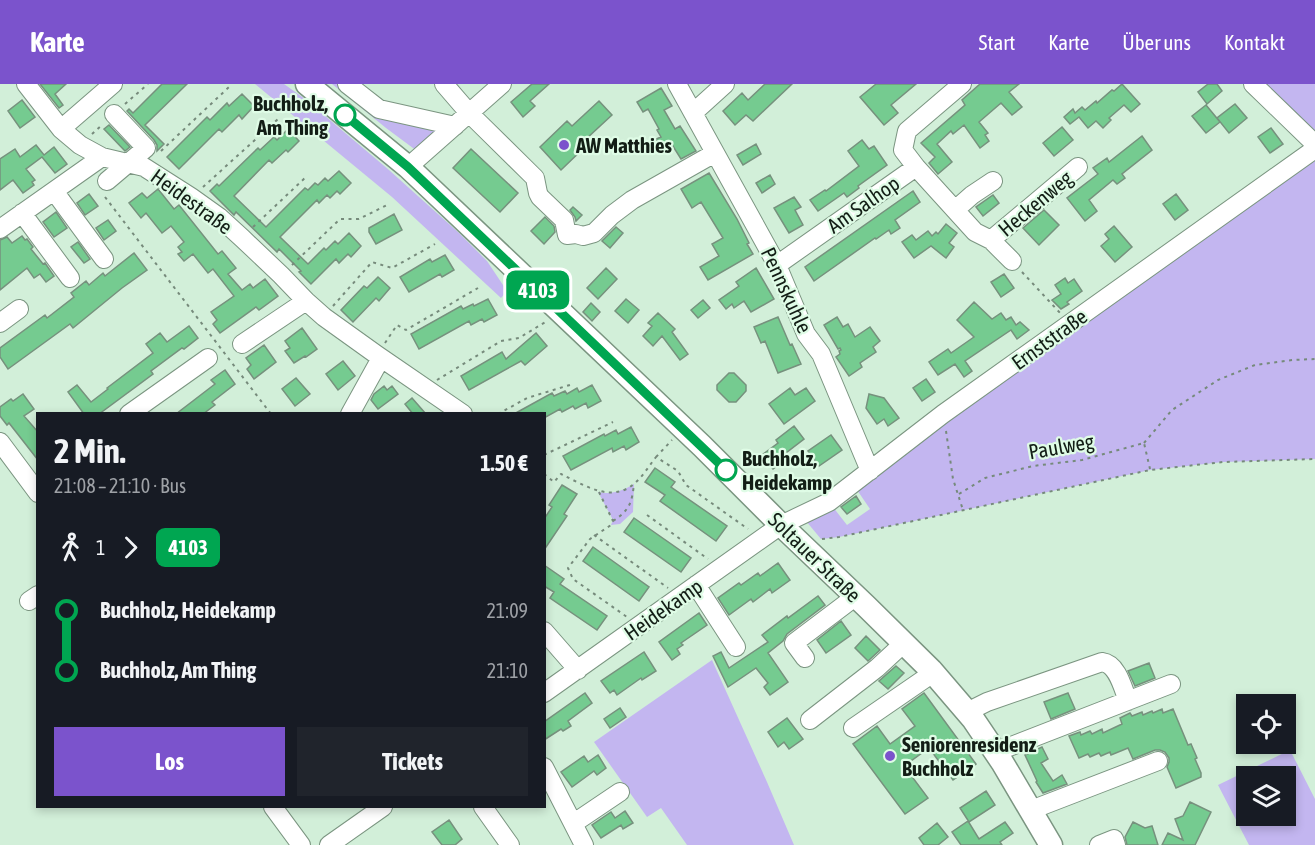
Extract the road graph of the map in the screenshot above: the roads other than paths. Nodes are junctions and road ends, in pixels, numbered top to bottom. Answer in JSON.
{"nodes":[{"id":1,"x":26,"y":84,"type":"edge"},
{"id":2,"x":113,"y":84,"type":"edge"},
{"id":3,"x":307,"y":84,"type":"edge"},
{"id":4,"x":347,"y":84,"type":"edge"},
{"id":5,"x":444,"y":84,"type":"edge"},
{"id":6,"x":677,"y":84,"type":"edge"},
{"id":7,"x":725,"y":84,"type":"edge"},
{"id":8,"x":963,"y":84,"type":"edge"},
{"id":9,"x":1253,"y":84,"type":"edge"},
{"id":10,"x":496,"y":86,"type":"edge"},
{"id":11,"x":469,"y":113,"type":"junction"},
{"id":12,"x":693,"y":113,"type":"junction"},
{"id":13,"x":114,"y":114,"type":"dead end"},
{"id":14,"x":455,"y":126,"type":"junction"},
{"id":15,"x":61,"y":129,"type":"junction"},
{"id":16,"x":1315,"y":144,"type":"edge"},
{"id":17,"x":1315,"y":149,"type":"edge"},
{"id":18,"x":715,"y":153,"type":"junction"},
{"id":19,"x":102,"y":157,"type":"junction"},
{"id":20,"x":137,"y":165,"type":"junction"},
{"id":21,"x":1078,"y":166,"type":"dead end"},
{"id":22,"x":408,"y":167,"type":"junction"},
{"id":23,"x":916,"y":167,"type":"junction"},
{"id":24,"x":993,"y":181,"type":"dead end"},
{"id":25,"x":105,"y":187,"type":"road end"},
{"id":26,"x":54,"y":191,"type":"junction"},
{"id":27,"x":955,"y":210,"type":"junction"},
{"id":28,"x":26,"y":211,"type":"junction"},
{"id":29,"x":0,"y":230,"type":"edge"},
{"id":30,"x":991,"y":240,"type":"junction"},
{"id":31,"x":66,"y":259,"type":"dead end"},
{"id":32,"x":104,"y":259,"type":"dead end"},
{"id":33,"x":1012,"y":261,"type":"road end"},
{"id":34,"x":777,"y":265,"type":"junction"},
{"id":35,"x":70,"y":278,"type":"dead end"},
{"id":36,"x":306,"y":301,"type":"junction"},
{"id":37,"x":19,"y":309,"type":"dead end"},
{"id":38,"x":0,"y":323,"type":"edge"},
{"id":39,"x":242,"y":344,"type":"dead end"},
{"id":40,"x":379,"y":357,"type":"junction"},
{"id":41,"x":208,"y":358,"type":"dead end"},
{"id":42,"x":132,"y":412,"type":"edge"},
{"id":43,"x":351,"y":412,"type":"edge"},
{"id":44,"x":461,"y":412,"type":"edge"},
{"id":45,"x":0,"y":442,"type":"edge"},
{"id":46,"x":870,"y":471,"type":"junction"},
{"id":47,"x":35,"y":486,"type":"edge"},
{"id":48,"x":781,"y":525,"type":"junction"},
{"id":49,"x":696,"y":585,"type":"junction"},
{"id":50,"x":855,"y":596,"type":"junction"},
{"id":51,"x":546,"y":633,"type":"edge"},
{"id":52,"x":904,"y":644,"type":"junction"},
{"id":53,"x":736,"y":647,"type":"dead end"},
{"id":54,"x":805,"y":658,"type":"dead end"},
{"id":55,"x":578,"y":669,"type":"junction"},
{"id":56,"x":933,"y":673,"type":"junction"},
{"id":57,"x":1171,"y":684,"type":"dead end"},
{"id":58,"x":546,"y":692,"type":"edge"},
{"id":59,"x":1128,"y":701,"type":"junction"},
{"id":60,"x":967,"y":712,"type":"junction"},
{"id":61,"x":810,"y":720,"type":"dead end"},
{"id":62,"x":853,"y":728,"type":"dead end"},
{"id":63,"x":996,"y":752,"type":"junction"},
{"id":64,"x":1158,"y":761,"type":"dead end"},
{"id":65,"x":546,"y":771,"type":"edge"},
{"id":66,"x":620,"y":792,"type":"dead end"},
{"id":67,"x":274,"y":808,"type":"edge"},
{"id":68,"x":382,"y":808,"type":"edge"},
{"id":69,"x":484,"y":808,"type":"edge"},
{"id":70,"x":1031,"y":810,"type":"junction"},
{"id":71,"x":574,"y":824,"type":"junction"},
{"id":72,"x":301,"y":845,"type":"edge"},
{"id":73,"x":329,"y":845,"type":"edge"},
{"id":74,"x":510,"y":845,"type":"edge"},
{"id":75,"x":584,"y":845,"type":"edge"},
{"id":76,"x":1051,"y":845,"type":"edge"},
{"id":77,"x":1100,"y":845,"type":"edge"},
{"id":78,"x":1116,"y":845,"type":"edge"}],
"edges":[{"from":1,"to":15,"type":"street","name":"Heidestraße"},
{"from":2,"to":15,"type":"street"},
{"from":3,"to":22,"type":"main road","name":"Soltauer Straße"},
{"from":4,"to":14,"type":"street"},
{"from":5,"to":11,"type":"street"},
{"from":6,"to":12,"type":"street","name":"Pennskuhle"},
{"from":7,"to":12,"type":"street"},
{"from":8,"to":23,"type":"street","name":"Am Salhop"},
{"from":9,"to":16,"type":"street"},
{"from":10,"to":11,"type":"street"},
{"from":11,"to":14,"type":"street"},
{"from":11,"to":18,"type":"street"},
{"from":12,"to":18,"type":"street","name":"Pennskuhle"},
{"from":13,"to":20,"type":"street"},
{"from":14,"to":22,"type":"street"},
{"from":15,"to":19,"type":"street","name":"Heidestraße"},
{"from":17,"to":46,"type":"street","name":"Ernststraße"},
{"from":18,"to":34,"type":"street","name":"Pennskuhle"},
{"from":19,"to":20,"type":"street","name":"Heidestraße"},
{"from":19,"to":26,"type":"street"},
{"from":20,"to":25,"type":"street"},
{"from":20,"to":36,"type":"street","name":"Heidestraße"},
{"from":21,"to":30,"type":"street","name":"Heckenweg"},
{"from":22,"to":48,"type":"main road","name":"Soltauer Straße"},
{"from":23,"to":27,"type":"street","name":"Heckenweg"},
{"from":23,"to":34,"type":"street","name":"Am Salhop"},
{"from":24,"to":27,"type":"street"},
{"from":26,"to":28,"type":"street"},
{"from":26,"to":32,"type":"street"},
{"from":27,"to":30,"type":"street","name":"Heckenweg"},
{"from":28,"to":29,"type":"street"},
{"from":28,"to":31,"type":"street"},
{"from":28,"to":35,"type":"street"},
{"from":30,"to":33,"type":"street","name":"Heckenweg"},
{"from":34,"to":46,"type":"street","name":"Pennskuhle"},
{"from":36,"to":39,"type":"street"},
{"from":36,"to":40,"type":"street","name":"Heidestraße"},
{"from":37,"to":38,"type":"street"},
{"from":40,"to":43,"type":"street"},
{"from":40,"to":44,"type":"street","name":"Heidestraße"},
{"from":41,"to":42,"type":"street"},
{"from":45,"to":47,"type":"street"},
{"from":46,"to":48,"type":"street","name":"Ernststraße"},
{"from":48,"to":49,"type":"street","name":"Heidekamp"},
{"from":48,"to":50,"type":"main road","name":"Soltauer Straße"},
{"from":49,"to":53,"type":"street"},
{"from":49,"to":55,"type":"street","name":"Heidekamp"},
{"from":50,"to":52,"type":"main road","name":"Soltauer Straße"},
{"from":50,"to":54,"type":"street"},
{"from":51,"to":55,"type":"street"},
{"from":52,"to":56,"type":"main road","name":"Soltauer Straße"},
{"from":52,"to":61,"type":"street"},
{"from":55,"to":58,"type":"street","name":"Heidekamp"},
{"from":56,"to":60,"type":"main road","name":"Soltauer Straße"},
{"from":56,"to":62,"type":"street"},
{"from":57,"to":59,"type":"street"},
{"from":59,"to":60,"type":"street"},
{"from":59,"to":63,"type":"street"},
{"from":60,"to":63,"type":"main road","name":"Soltauer Straße"},
{"from":63,"to":70,"type":"main road","name":"Soltauer Straße"},
{"from":64,"to":70,"type":"street"},
{"from":65,"to":71,"type":"street"},
{"from":66,"to":71,"type":"street"},
{"from":67,"to":72,"type":"street"},
{"from":68,"to":73,"type":"street"},
{"from":69,"to":74,"type":"street"},
{"from":70,"to":76,"type":"main road","name":"Soltauer Straße"},
{"from":71,"to":75,"type":"street"},
{"from":77,"to":78,"type":"street"}]}
